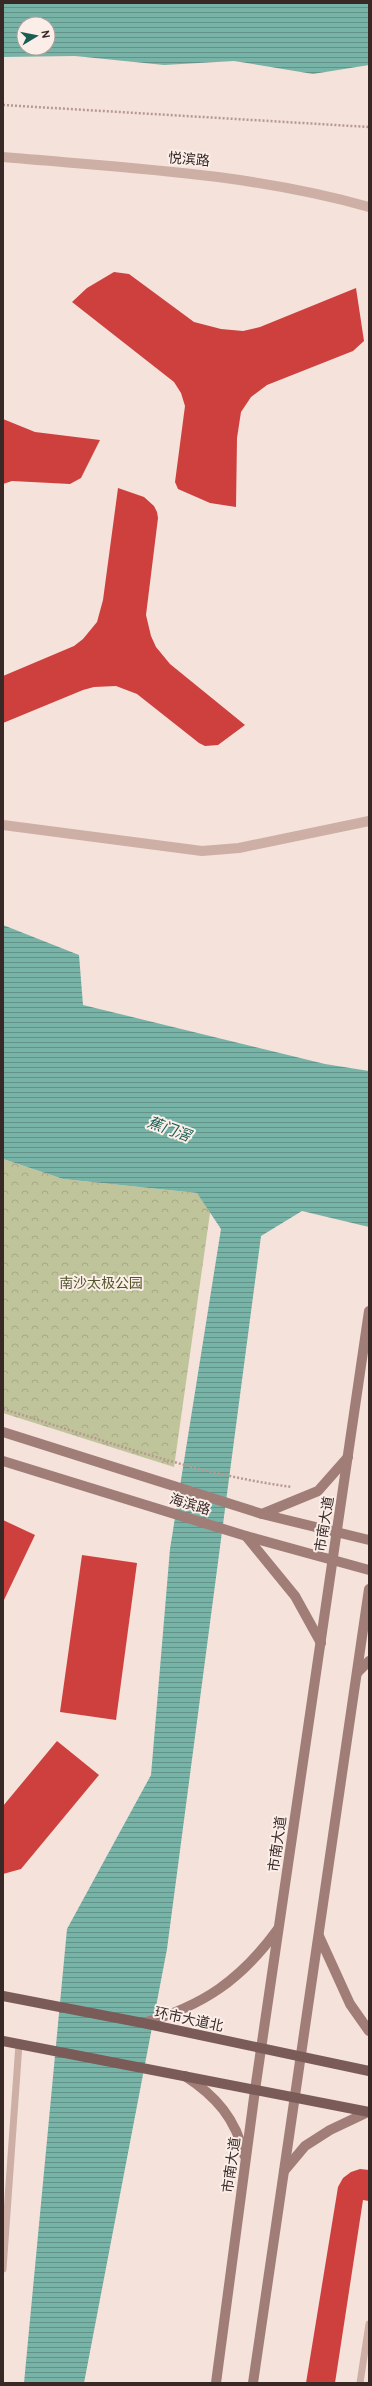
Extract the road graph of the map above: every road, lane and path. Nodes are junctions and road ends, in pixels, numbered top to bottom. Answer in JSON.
{"nodes":[{"id":1,"x":3,"y":105,"type":"edge"},
{"id":2,"x":369,"y":127,"type":"edge"},
{"id":3,"x":3,"y":157,"type":"edge"},
{"id":4,"x":369,"y":207,"type":"edge"},
{"id":5,"x":369,"y":821,"type":"edge"},
{"id":6,"x":3,"y":825,"type":"edge"},
{"id":7,"x":369,"y":1311,"type":"edge"},
{"id":8,"x":3,"y":1409,"type":"edge"},
{"id":9,"x":3,"y":1432,"type":"edge"},
{"id":10,"x":348,"y":1457,"type":"junction"},
{"id":11,"x":3,"y":1461,"type":"edge"},
{"id":12,"x":254,"y":1482,"type":"dead end"},
{"id":13,"x":262,"y":1514,"type":"junction"},
{"id":14,"x":337,"y":1532,"type":"junction"},
{"id":15,"x":246,"y":1536,"type":"junction"},
{"id":16,"x":369,"y":1540,"type":"edge"},
{"id":17,"x":333,"y":1560,"type":"junction"},
{"id":18,"x":369,"y":1570,"type":"edge"},
{"id":19,"x":369,"y":1589,"type":"edge"},
{"id":20,"x":321,"y":1643,"type":"junction"},
{"id":21,"x":369,"y":1661,"type":"edge"},
{"id":22,"x":357,"y":1673,"type":"junction"},
{"id":23,"x":279,"y":1927,"type":"junction"},
{"id":24,"x":318,"y":1936,"type":"junction"},
{"id":25,"x":3,"y":1996,"type":"edge"},
{"id":26,"x":143,"y":2023,"type":"junction"},
{"id":27,"x":369,"y":2031,"type":"edge"},
{"id":28,"x":3,"y":2041,"type":"edge"},
{"id":29,"x":19,"y":2044,"type":"junction"},
{"id":30,"x":261,"y":2048,"type":"junction"},
{"id":31,"x":301,"y":2057,"type":"junction"},
{"id":32,"x":369,"y":2071,"type":"edge"},
{"id":33,"x":185,"y":2076,"type":"junction"},
{"id":34,"x":255,"y":2090,"type":"junction"},
{"id":35,"x":295,"y":2097,"type":"junction"},
{"id":36,"x":368,"y":2112,"type":"edge"},
{"id":37,"x":245,"y":2161,"type":"junction"},
{"id":38,"x":6,"y":2169,"type":"edge"},
{"id":39,"x":284,"y":2171,"type":"junction"},
{"id":40,"x":3,"y":2269,"type":"edge"},
{"id":41,"x":369,"y":2324,"type":"edge"},
{"id":42,"x":216,"y":2383,"type":"edge"},
{"id":43,"x":253,"y":2383,"type":"edge"},
{"id":44,"x":360,"y":2383,"type":"edge"}],
"edges":[{"from":1,"to":2,"type":"path"},
{"from":3,"to":4,"type":"street","name":"悦滨路"},
{"from":5,"to":6,"type":"street"},
{"from":7,"to":10,"type":"main road","name":"市南大道"},
{"from":8,"to":12,"type":"path"},
{"from":9,"to":13,"type":"main road","name":"海滨路"},
{"from":10,"to":13,"type":"main road"},
{"from":10,"to":14,"type":"main road","name":"市南大道"},
{"from":11,"to":15,"type":"main road","name":"海滨路"},
{"from":13,"to":14,"type":"main road","name":"海滨路"},
{"from":14,"to":16,"type":"main road","name":"海滨路"},
{"from":14,"to":17,"type":"main road","name":"市南大道"},
{"from":15,"to":17,"type":"main road","name":"海滨路"},
{"from":15,"to":20,"type":"main road"},
{"from":17,"to":18,"type":"main road","name":"海滨路"},
{"from":17,"to":20,"type":"main road","name":"市南大道"},
{"from":19,"to":22,"type":"main road"},
{"from":20,"to":23,"type":"main road","name":"市南大道"},
{"from":21,"to":22,"type":"main road"},
{"from":22,"to":24,"type":"main road"},
{"from":23,"to":26,"type":"main road"},
{"from":23,"to":30,"type":"main road","name":"市南大道"},
{"from":24,"to":27,"type":"main road"},
{"from":24,"to":31,"type":"main road"},
{"from":25,"to":26,"type":"main road","name":"环市大道北"},
{"from":26,"to":30,"type":"main road","name":"环市大道北"},
{"from":28,"to":29,"type":"main road"},
{"from":29,"to":33,"type":"main road"},
{"from":29,"to":38,"type":"lane"},
{"from":30,"to":31,"type":"main road","name":"环市大道北"},
{"from":30,"to":34,"type":"main road","name":"市南大道"},
{"from":31,"to":32,"type":"main road","name":"环市大道北"},
{"from":31,"to":35,"type":"main road"},
{"from":33,"to":34,"type":"main road"},
{"from":33,"to":37,"type":"main road"},
{"from":34,"to":35,"type":"main road"},
{"from":34,"to":37,"type":"main road","name":"市南大道"},
{"from":35,"to":36,"type":"main road"},
{"from":35,"to":39,"type":"main road"},
{"from":36,"to":39,"type":"main road"},
{"from":37,"to":42,"type":"main road","name":"市南大道"},
{"from":38,"to":40,"type":"lane"},
{"from":39,"to":43,"type":"main road"},
{"from":41,"to":44,"type":"lane"}]}
